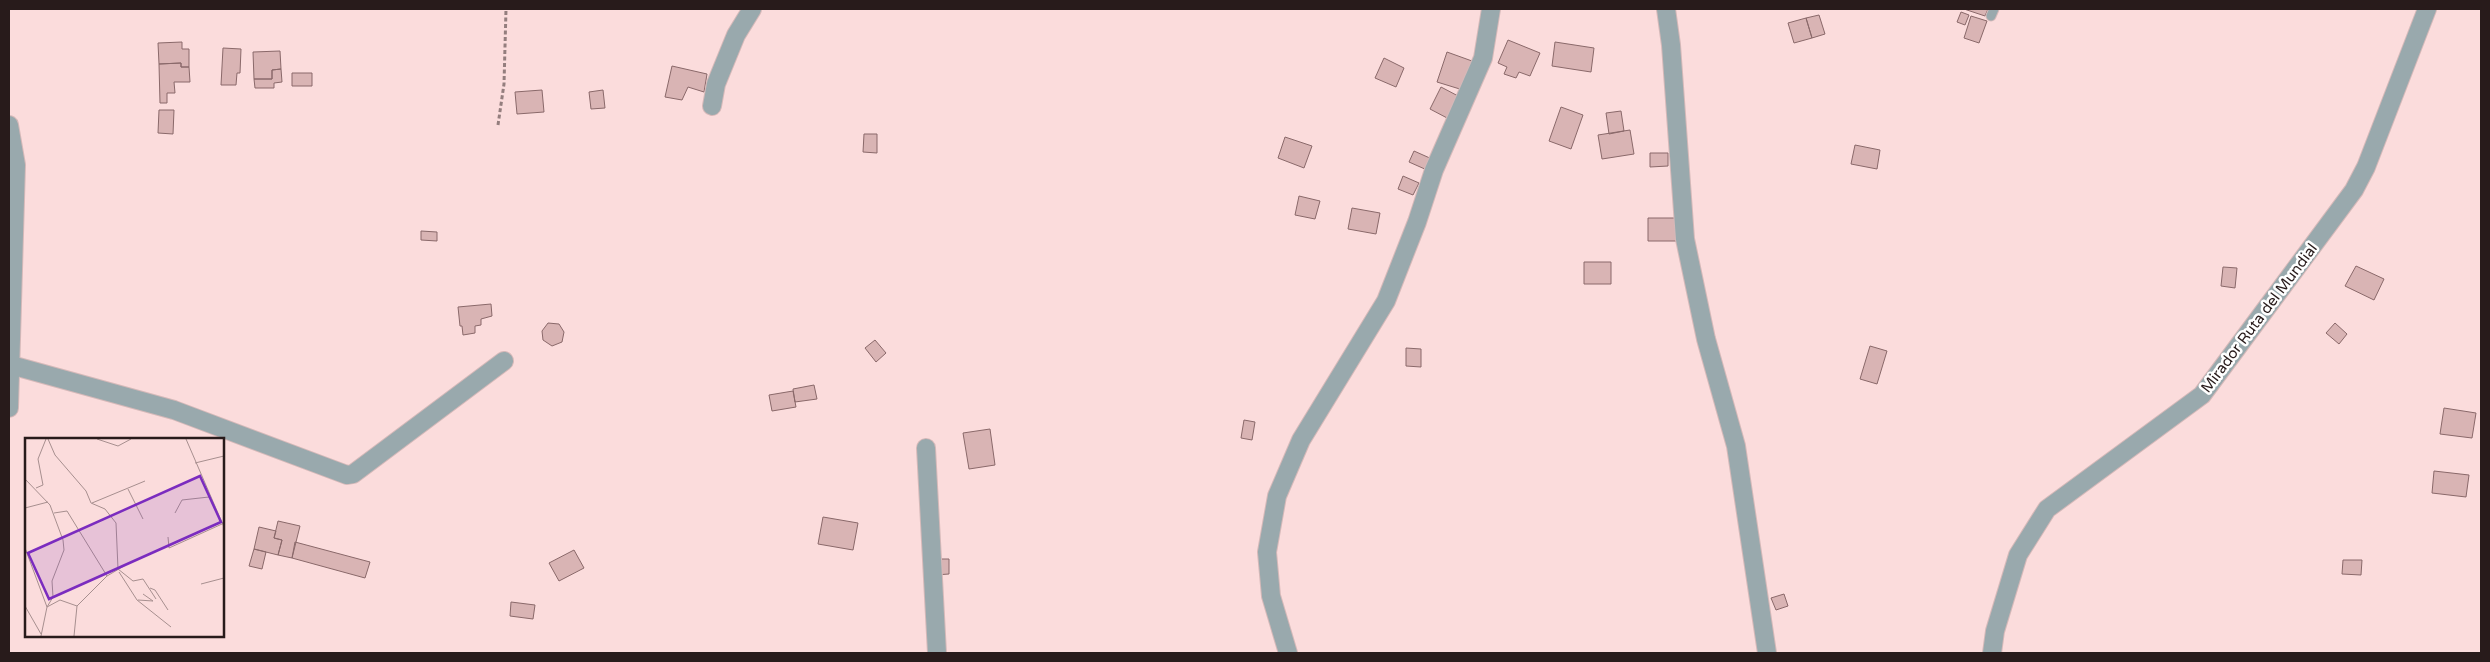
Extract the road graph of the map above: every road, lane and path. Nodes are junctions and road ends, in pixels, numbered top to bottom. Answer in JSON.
{"nodes":[{"id":1,"x":506,"y":9,"type":"edge"},
{"id":2,"x":752,"y":9,"type":"edge"},
{"id":3,"x":1491,"y":9,"type":"edge"},
{"id":4,"x":1666,"y":9,"type":"edge"},
{"id":5,"x":2426,"y":9,"type":"edge"},
{"id":6,"x":712,"y":106,"type":"dead end"},
{"id":7,"x":9,"y":125,"type":"edge"},
{"id":8,"x":498,"y":125,"type":"dead end"},
{"id":9,"x":504,"y":361,"type":"dead end"},
{"id":10,"x":11,"y":365,"type":"junction"},
{"id":11,"x":9,"y":408,"type":"edge"},
{"id":12,"x":926,"y":448,"type":"dead end"},
{"id":13,"x":937,"y":653,"type":"edge"},
{"id":14,"x":1288,"y":653,"type":"edge"},
{"id":15,"x":1767,"y":653,"type":"edge"},
{"id":16,"x":1992,"y":653,"type":"edge"}],
"edges":[{"from":1,"to":8,"type":"path"},
{"from":2,"to":6,"type":"street"},
{"from":3,"to":14,"type":"street"},
{"from":4,"to":15,"type":"street"},
{"from":5,"to":16,"type":"street","name":"Mirador Ruta del Mundial"},
{"from":7,"to":10,"type":"street"},
{"from":9,"to":10,"type":"street"},
{"from":10,"to":11,"type":"street"},
{"from":12,"to":13,"type":"street"}]}
